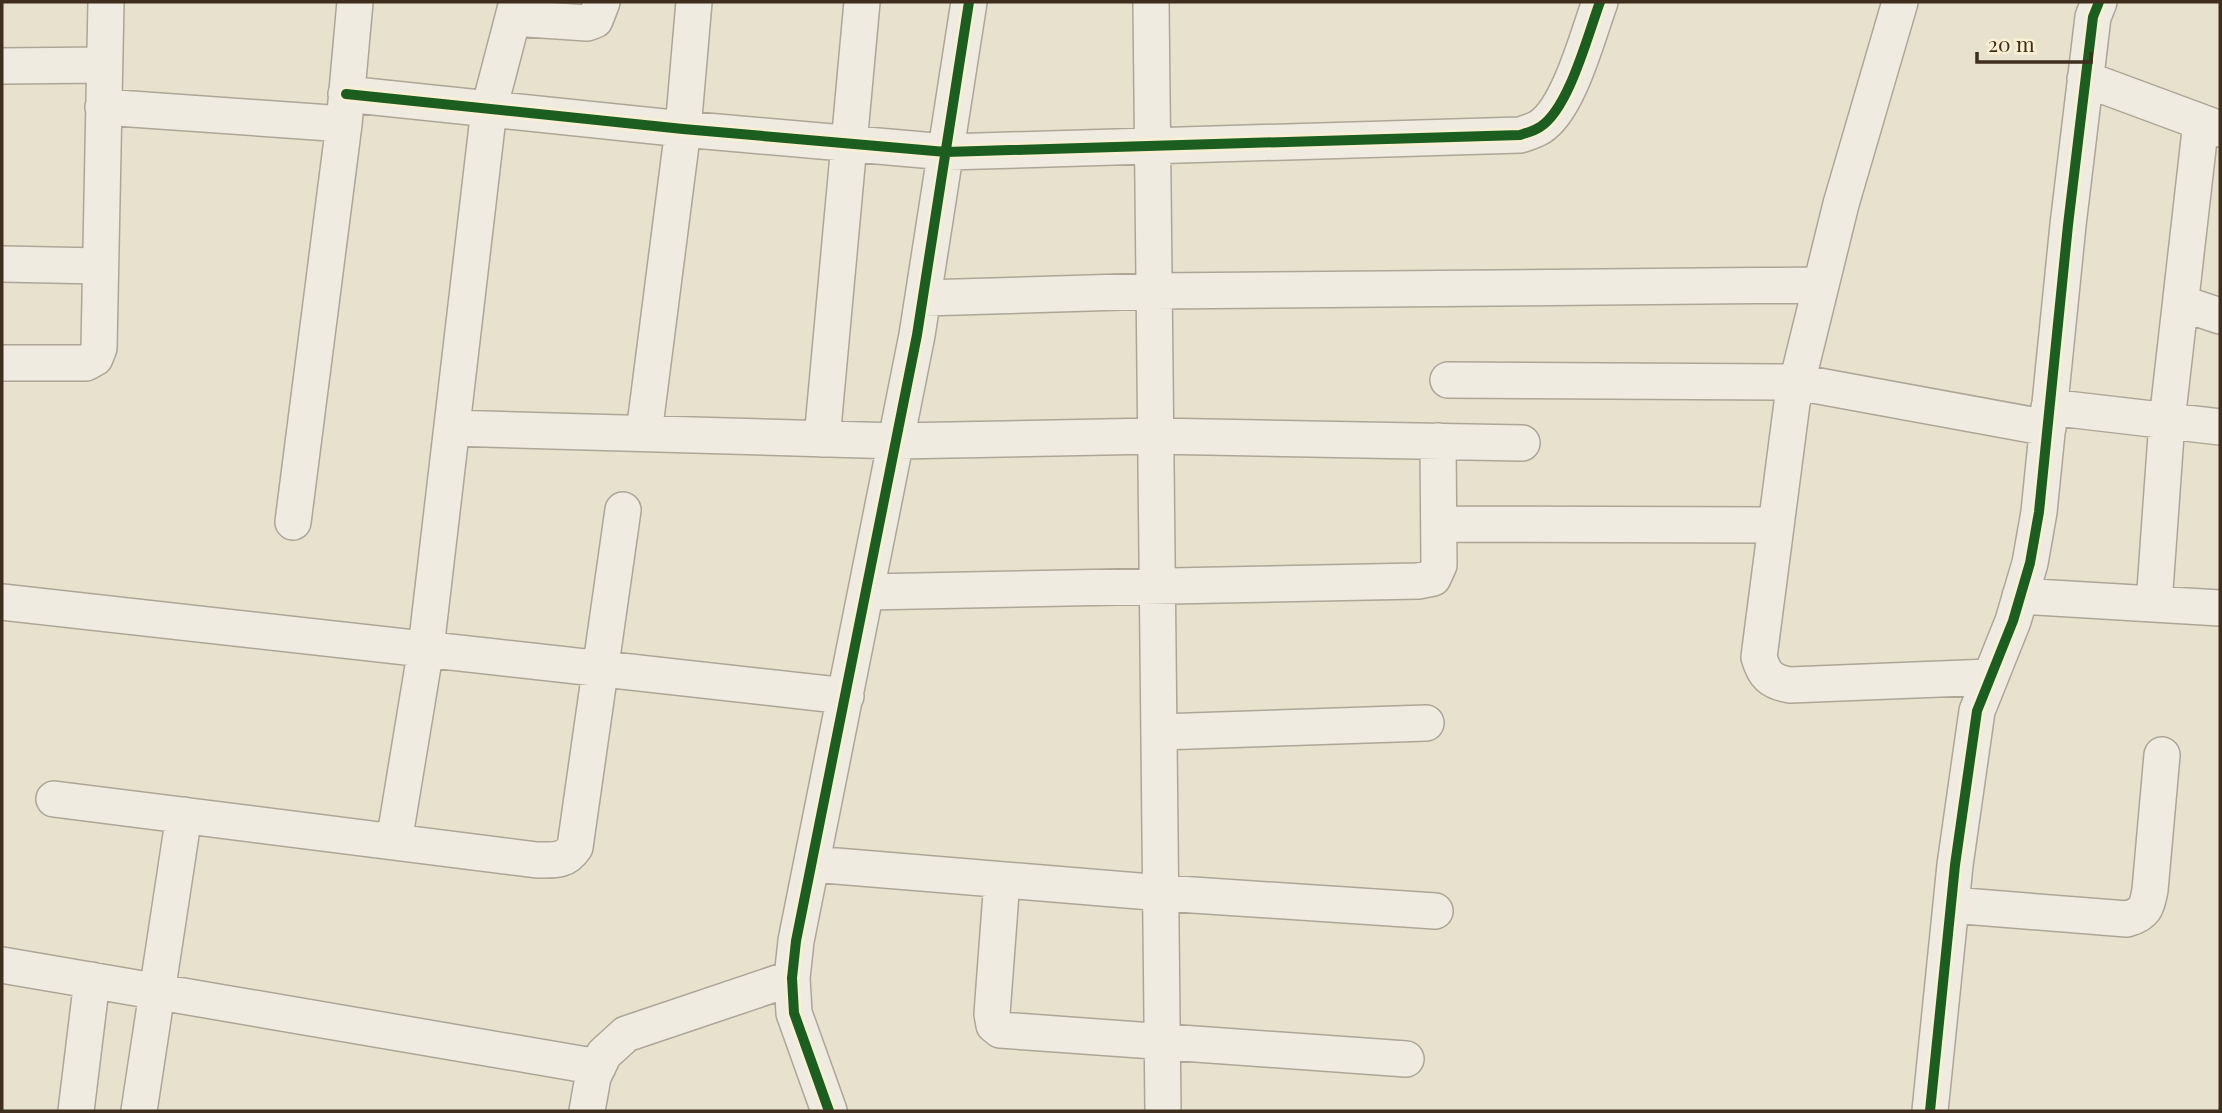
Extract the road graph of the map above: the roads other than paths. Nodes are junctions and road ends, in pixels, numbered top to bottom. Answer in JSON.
{"nodes":[{"id":1,"x":106,"y":2,"type":"edge"},
{"id":2,"x":355,"y":2,"type":"edge"},
{"id":3,"x":602,"y":2,"type":"edge"},
{"id":4,"x":694,"y":2,"type":"edge"},
{"id":5,"x":862,"y":2,"type":"edge"},
{"id":6,"x":969,"y":2,"type":"edge"},
{"id":7,"x":1151,"y":2,"type":"edge"},
{"id":8,"x":1600,"y":2,"type":"edge"},
{"id":9,"x":1900,"y":2,"type":"edge"},
{"id":10,"x":2099,"y":2,"type":"edge"},
{"id":11,"x":515,"y":10,"type":"edge"},
{"id":12,"x":104,"y":65,"type":"junction"},
{"id":13,"x":2,"y":66,"type":"edge"},
{"id":14,"x":2085,"y":79,"type":"junction"},
{"id":15,"x":103,"y":107,"type":"junction"},
{"id":16,"x":345,"y":109,"type":"junction"},
{"id":17,"x":489,"y":109,"type":"junction"},
{"id":18,"x":2211,"y":125,"type":"edge"},
{"id":19,"x":682,"y":129,"type":"junction"},
{"id":20,"x":849,"y":143,"type":"junction"},
{"id":21,"x":1154,"y":147,"type":"junction"},
{"id":22,"x":946,"y":152,"type":"junction"},
{"id":23,"x":2,"y":264,"type":"edge"},
{"id":24,"x":100,"y":265,"type":"junction"},
{"id":25,"x":1821,"y":285,"type":"junction"},
{"id":26,"x":1154,"y":291,"type":"junction"},
{"id":27,"x":923,"y":298,"type":"junction"},
{"id":28,"x":2181,"y":303,"type":"junction"},
{"id":29,"x":2220,"y":316,"type":"edge"},
{"id":30,"x":2,"y":363,"type":"edge"},
{"id":31,"x":1448,"y":380,"type":"dead end"},
{"id":32,"x":1797,"y":382,"type":"junction"},
{"id":33,"x":2048,"y":418,"type":"junction"},
{"id":34,"x":2167,"y":421,"type":"junction"},
{"id":35,"x":2220,"y":427,"type":"edge"},
{"id":36,"x":452,"y":428,"type":"junction"},
{"id":37,"x":644,"y":433,"type":"junction"},
{"id":38,"x":1155,"y":436,"type":"junction"},
{"id":39,"x":821,"y":439,"type":"junction"},
{"id":40,"x":897,"y":441,"type":"junction"},
{"id":41,"x":1438,"y":441,"type":"junction"},
{"id":42,"x":1522,"y":443,"type":"dead end"},
{"id":43,"x":623,"y":510,"type":"dead end"},
{"id":44,"x":293,"y":522,"type":"dead end"},
{"id":45,"x":1439,"y":524,"type":"junction"},
{"id":46,"x":1776,"y":525,"type":"junction"},
{"id":47,"x":1157,"y":588,"type":"junction"},
{"id":48,"x":866,"y":592,"type":"junction"},
{"id":49,"x":2020,"y":596,"type":"junction"},
{"id":50,"x":2,"y":602,"type":"edge"},
{"id":51,"x":2154,"y":604,"type":"junction"},
{"id":52,"x":2220,"y":608,"type":"edge"},
{"id":53,"x":426,"y":648,"type":"junction"},
{"id":54,"x":601,"y":667,"type":"junction"},
{"id":55,"x":1990,"y":677,"type":"junction"},
{"id":56,"x":845,"y":696,"type":"junction"},
{"id":57,"x":1426,"y":723,"type":"dead end"},
{"id":58,"x":1160,"y":732,"type":"junction"},
{"id":59,"x":2162,"y":755,"type":"dead end"},
{"id":60,"x":54,"y":799,"type":"dead end"},
{"id":61,"x":184,"y":815,"type":"junction"},
{"id":62,"x":394,"y":842,"type":"junction"},
{"id":63,"x":812,"y":864,"type":"junction"},
{"id":64,"x":1002,"y":880,"type":"junction"},
{"id":65,"x":1163,"y":893,"type":"junction"},
{"id":66,"x":1951,"y":905,"type":"junction"},
{"id":67,"x":1434,"y":911,"type":"dead end"},
{"id":68,"x":2,"y":965,"type":"edge"},
{"id":69,"x":792,"y":978,"type":"junction"},
{"id":70,"x":92,"y":980,"type":"junction"},
{"id":71,"x":158,"y":991,"type":"junction"},
{"id":72,"x":1163,"y":1041,"type":"junction"},
{"id":73,"x":1406,"y":1059,"type":"dead end"},
{"id":74,"x":598,"y":1067,"type":"junction"},
{"id":75,"x":76,"y":1111,"type":"edge"},
{"id":76,"x":139,"y":1111,"type":"edge"},
{"id":77,"x":587,"y":1111,"type":"edge"},
{"id":78,"x":830,"y":1111,"type":"edge"},
{"id":79,"x":1163,"y":1111,"type":"edge"},
{"id":80,"x":1930,"y":1111,"type":"edge"}],
"edges":[{"from":1,"to":12,"type":"street"},
{"from":2,"to":16,"type":"street"},
{"from":3,"to":11,"type":"street"},
{"from":4,"to":19,"type":"street"},
{"from":5,"to":20,"type":"street"},
{"from":6,"to":22,"type":"street"},
{"from":7,"to":21,"type":"street"},
{"from":8,"to":21,"type":"street"},
{"from":9,"to":25,"type":"street"},
{"from":10,"to":14,"type":"street"},
{"from":11,"to":17,"type":"street"},
{"from":12,"to":13,"type":"street"},
{"from":12,"to":15,"type":"street"},
{"from":14,"to":18,"type":"street"},
{"from":14,"to":33,"type":"street"},
{"from":15,"to":16,"type":"street"},
{"from":15,"to":24,"type":"street"},
{"from":16,"to":17,"type":"street"},
{"from":16,"to":44,"type":"street"},
{"from":17,"to":19,"type":"street"},
{"from":17,"to":36,"type":"street"},
{"from":18,"to":28,"type":"street"},
{"from":19,"to":20,"type":"street"},
{"from":19,"to":37,"type":"street"},
{"from":20,"to":22,"type":"street"},
{"from":20,"to":39,"type":"street"},
{"from":21,"to":22,"type":"street"},
{"from":21,"to":26,"type":"street"},
{"from":22,"to":27,"type":"street"},
{"from":23,"to":24,"type":"street"},
{"from":24,"to":30,"type":"street"},
{"from":25,"to":26,"type":"street"},
{"from":25,"to":32,"type":"street"},
{"from":26,"to":27,"type":"street"},
{"from":26,"to":38,"type":"street"},
{"from":27,"to":40,"type":"street"},
{"from":28,"to":29,"type":"street"},
{"from":28,"to":34,"type":"street"},
{"from":31,"to":32,"type":"street"},
{"from":32,"to":33,"type":"street"},
{"from":32,"to":46,"type":"street"},
{"from":33,"to":34,"type":"street"},
{"from":33,"to":49,"type":"street"},
{"from":34,"to":35,"type":"street"},
{"from":34,"to":51,"type":"street"},
{"from":36,"to":37,"type":"street"},
{"from":36,"to":53,"type":"street"},
{"from":37,"to":39,"type":"street"},
{"from":38,"to":40,"type":"street"},
{"from":38,"to":41,"type":"street"},
{"from":38,"to":47,"type":"street"},
{"from":39,"to":40,"type":"street"},
{"from":40,"to":48,"type":"street"},
{"from":41,"to":42,"type":"street"},
{"from":41,"to":45,"type":"street"},
{"from":43,"to":54,"type":"street"},
{"from":45,"to":46,"type":"street"},
{"from":45,"to":47,"type":"street"},
{"from":46,"to":55,"type":"street"},
{"from":47,"to":48,"type":"street"},
{"from":47,"to":58,"type":"street"},
{"from":48,"to":56,"type":"street"},
{"from":49,"to":51,"type":"street"},
{"from":49,"to":55,"type":"street"},
{"from":50,"to":53,"type":"street"},
{"from":51,"to":52,"type":"street"},
{"from":53,"to":54,"type":"street"},
{"from":53,"to":62,"type":"street"},
{"from":54,"to":56,"type":"street"},
{"from":54,"to":62,"type":"street"},
{"from":55,"to":66,"type":"street"},
{"from":56,"to":63,"type":"street"},
{"from":57,"to":58,"type":"street"},
{"from":58,"to":65,"type":"street"},
{"from":59,"to":66,"type":"street"},
{"from":60,"to":61,"type":"street"},
{"from":61,"to":62,"type":"street"},
{"from":61,"to":71,"type":"street"},
{"from":63,"to":64,"type":"street"},
{"from":63,"to":69,"type":"street"},
{"from":64,"to":65,"type":"street"},
{"from":64,"to":72,"type":"street"},
{"from":65,"to":67,"type":"street"},
{"from":65,"to":72,"type":"street"},
{"from":66,"to":80,"type":"street"},
{"from":68,"to":70,"type":"street"},
{"from":69,"to":74,"type":"street"},
{"from":69,"to":78,"type":"street"},
{"from":70,"to":71,"type":"street"},
{"from":70,"to":75,"type":"street"},
{"from":71,"to":74,"type":"street"},
{"from":71,"to":76,"type":"street"},
{"from":72,"to":73,"type":"street"},
{"from":72,"to":79,"type":"street"},
{"from":74,"to":77,"type":"street"}]}
